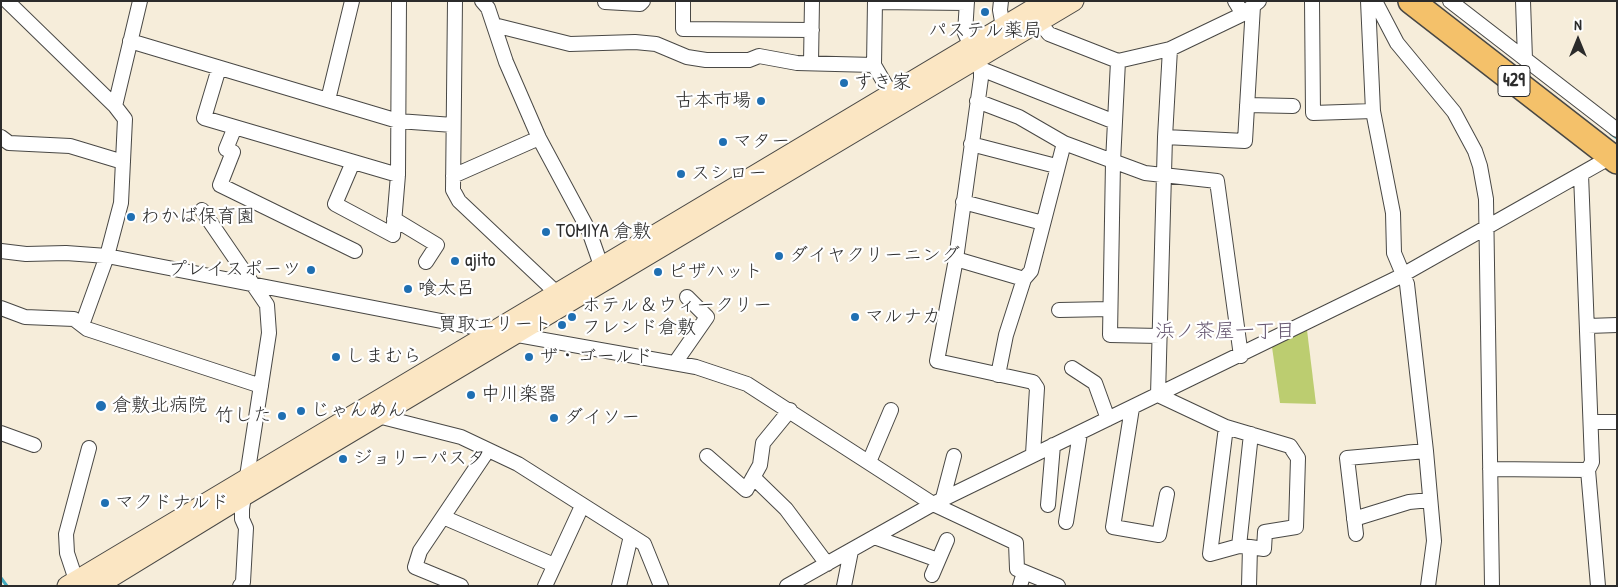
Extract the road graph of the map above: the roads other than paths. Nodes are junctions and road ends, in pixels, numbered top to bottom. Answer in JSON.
{"nodes":[{"id":1,"x":6,"y":1,"type":"edge"},
{"id":2,"x":140,"y":1,"type":"edge"},
{"id":3,"x":352,"y":1,"type":"edge"},
{"id":4,"x":399,"y":1,"type":"edge"},
{"id":5,"x":455,"y":1,"type":"edge"},
{"id":6,"x":644,"y":1,"type":"edge"},
{"id":7,"x":683,"y":1,"type":"edge"},
{"id":8,"x":812,"y":1,"type":"edge"},
{"id":9,"x":1002,"y":1,"type":"edge"},
{"id":10,"x":1046,"y":1,"type":"edge"},
{"id":11,"x":1074,"y":1,"type":"edge"},
{"id":12,"x":1235,"y":1,"type":"edge"},
{"id":13,"x":1312,"y":1,"type":"edge"},
{"id":14,"x":1368,"y":1,"type":"edge"},
{"id":15,"x":1375,"y":1,"type":"edge"},
{"id":16,"x":1411,"y":1,"type":"edge"},
{"id":17,"x":1450,"y":1,"type":"edge"},
{"id":18,"x":1523,"y":1,"type":"edge"},
{"id":19,"x":483,"y":2,"type":"edge"},
{"id":20,"x":605,"y":2,"type":"edge"},
{"id":21,"x":875,"y":2,"type":"edge"},
{"id":22,"x":935,"y":2,"type":"edge"},
{"id":23,"x":967,"y":2,"type":"edge"},
{"id":24,"x":1252,"y":7,"type":"edge"},
{"id":25,"x":1039,"y":22,"type":"junction"},
{"id":26,"x":494,"y":25,"type":"junction"},
{"id":27,"x":1003,"y":27,"type":"junction"},
{"id":28,"x":812,"y":30,"type":"junction"},
{"id":29,"x":130,"y":41,"type":"junction"},
{"id":30,"x":1170,"y":49,"type":"junction"},
{"id":31,"x":976,"y":58,"type":"junction"},
{"id":32,"x":1525,"y":59,"type":"junction"},
{"id":33,"x":1118,"y":61,"type":"junction"},
{"id":34,"x":811,"y":63,"type":"junction"},
{"id":35,"x":874,"y":65,"type":"junction"},
{"id":36,"x":219,"y":68,"type":"junction"},
{"id":37,"x":328,"y":100,"type":"junction"},
{"id":38,"x":895,"y":100,"type":"junction"},
{"id":39,"x":977,"y":101,"type":"junction"},
{"id":40,"x":1247,"y":104,"type":"junction"},
{"id":41,"x":115,"y":106,"type":"junction"},
{"id":42,"x":1293,"y":106,"type":"dead end"},
{"id":43,"x":1373,"y":110,"type":"junction"},
{"id":44,"x":398,"y":121,"type":"junction"},
{"id":45,"x":1115,"y":122,"type":"junction"},
{"id":46,"x":453,"y":124,"type":"junction"},
{"id":47,"x":235,"y":127,"type":"junction"},
{"id":48,"x":1617,"y":130,"type":"edge"},
{"id":49,"x":1,"y":137,"type":"edge"},
{"id":50,"x":1165,"y":137,"type":"junction"},
{"id":51,"x":539,"y":138,"type":"junction"},
{"id":52,"x":1064,"y":143,"type":"junction"},
{"id":53,"x":971,"y":144,"type":"junction"},
{"id":54,"x":1615,"y":157,"type":"edge"},
{"id":55,"x":123,"y":162,"type":"junction"},
{"id":56,"x":353,"y":162,"type":"junction"},
{"id":57,"x":1113,"y":162,"type":"junction"},
{"id":58,"x":1056,"y":166,"type":"junction"},
{"id":59,"x":398,"y":174,"type":"junction"},
{"id":60,"x":1164,"y":174,"type":"junction"},
{"id":61,"x":1581,"y":174,"type":"junction"},
{"id":62,"x":453,"y":176,"type":"junction"},
{"id":63,"x":963,"y":202,"type":"junction"},
{"id":64,"x":202,"y":210,"type":"dead end"},
{"id":65,"x":394,"y":218,"type":"junction"},
{"id":66,"x":1043,"y":223,"type":"junction"},
{"id":67,"x":1486,"y":228,"type":"junction"},
{"id":68,"x":1,"y":251,"type":"edge"},
{"id":69,"x":355,"y":251,"type":"dead end"},
{"id":70,"x":107,"y":256,"type":"junction"},
{"id":71,"x":956,"y":260,"type":"junction"},
{"id":72,"x":426,"y":262,"type":"dead end"},
{"id":73,"x":604,"y":274,"type":"junction"},
{"id":74,"x":1403,"y":275,"type":"junction"},
{"id":75,"x":1024,"y":278,"type":"junction"},
{"id":76,"x":256,"y":286,"type":"junction"},
{"id":77,"x":686,"y":297,"type":"dead end"},
{"id":78,"x":563,"y":298,"type":"junction"},
{"id":79,"x":1,"y":308,"type":"edge"},
{"id":80,"x":1110,"y":309,"type":"junction"},
{"id":81,"x":1059,"y":310,"type":"dead end"},
{"id":82,"x":82,"y":325,"type":"junction"},
{"id":83,"x":1617,"y":325,"type":"edge"},
{"id":84,"x":1588,"y":326,"type":"junction"},
{"id":85,"x":495,"y":331,"type":"junction"},
{"id":86,"x":518,"y":335,"type":"junction"},
{"id":87,"x":1160,"y":336,"type":"junction"},
{"id":88,"x":1241,"y":356,"type":"junction"},
{"id":89,"x":675,"y":363,"type":"junction"},
{"id":90,"x":1072,"y":368,"type":"dead end"},
{"id":91,"x":998,"y":375,"type":"junction"},
{"id":92,"x":261,"y":386,"type":"junction"},
{"id":93,"x":1158,"y":395,"type":"junction"},
{"id":94,"x":1132,"y":408,"type":"junction"},
{"id":95,"x":790,"y":410,"type":"junction"},
{"id":96,"x":891,"y":410,"type":"dead end"},
{"id":97,"x":378,"y":416,"type":"junction"},
{"id":98,"x":1108,"y":419,"type":"junction"},
{"id":99,"x":1591,"y":422,"type":"junction"},
{"id":100,"x":1617,"y":422,"type":"edge"},
{"id":101,"x":1226,"y":427,"type":"junction"},
{"id":102,"x":1,"y":433,"type":"edge"},
{"id":103,"x":1080,"y":433,"type":"junction"},
{"id":104,"x":1251,"y":434,"type":"junction"},
{"id":105,"x":34,"y":445,"type":"dead end"},
{"id":106,"x":1053,"y":445,"type":"junction"},
{"id":107,"x":89,"y":448,"type":"dead end"},
{"id":108,"x":488,"y":450,"type":"junction"},
{"id":109,"x":1426,"y":452,"type":"junction"},
{"id":110,"x":1034,"y":454,"type":"junction"},
{"id":111,"x":707,"y":456,"type":"dead end"},
{"id":112,"x":954,"y":456,"type":"dead end"},
{"id":113,"x":869,"y":462,"type":"junction"},
{"id":114,"x":1490,"y":469,"type":"junction"},
{"id":115,"x":1588,"y":470,"type":"junction"},
{"id":116,"x":247,"y":477,"type":"junction"},
{"id":117,"x":753,"y":478,"type":"junction"},
{"id":118,"x":1167,"y":494,"type":"dead end"},
{"id":119,"x":244,"y":496,"type":"junction"},
{"id":120,"x":1430,"y":500,"type":"junction"},
{"id":121,"x":938,"y":501,"type":"junction"},
{"id":122,"x":1048,"y":505,"type":"dead end"},
{"id":123,"x":582,"y":506,"type":"junction"},
{"id":124,"x":443,"y":517,"type":"junction"},
{"id":125,"x":1354,"y":519,"type":"junction"},
{"id":126,"x":1066,"y":522,"type":"dead end"},
{"id":127,"x":1356,"y":534,"type":"dead end"},
{"id":128,"x":631,"y":536,"type":"junction"},
{"id":129,"x":874,"y":537,"type":"junction"},
{"id":130,"x":947,"y":540,"type":"dead end"},
{"id":131,"x":1244,"y":546,"type":"junction"},
{"id":132,"x":851,"y":551,"type":"junction"},
{"id":133,"x":938,"y":560,"type":"junction"},
{"id":134,"x":826,"y":564,"type":"junction"},
{"id":135,"x":554,"y":565,"type":"junction"},
{"id":136,"x":1024,"y":572,"type":"junction"},
{"id":137,"x":932,"y":575,"type":"dead end"},
{"id":138,"x":71,"y":583,"type":"edge"},
{"id":139,"x":97,"y":586,"type":"edge"},
{"id":140,"x":240,"y":586,"type":"edge"},
{"id":141,"x":460,"y":586,"type":"edge"},
{"id":142,"x":545,"y":586,"type":"edge"},
{"id":143,"x":619,"y":586,"type":"edge"},
{"id":144,"x":661,"y":586,"type":"edge"},
{"id":145,"x":787,"y":586,"type":"edge"},
{"id":146,"x":844,"y":586,"type":"edge"},
{"id":147,"x":1020,"y":586,"type":"edge"},
{"id":148,"x":1058,"y":586,"type":"edge"},
{"id":149,"x":1249,"y":586,"type":"edge"},
{"id":150,"x":1428,"y":586,"type":"edge"},
{"id":151,"x":1492,"y":586,"type":"edge"},
{"id":152,"x":1598,"y":586,"type":"edge"}],
"edges":[{"from":1,"to":41,"type":"street"},
{"from":2,"to":29,"type":"street"},
{"from":3,"to":37,"type":"street"},
{"from":4,"to":44,"type":"street"},
{"from":5,"to":46,"type":"street"},
{"from":6,"to":20,"type":"street"},
{"from":7,"to":28,"type":"street"},
{"from":8,"to":28,"type":"street"},
{"from":9,"to":27,"type":"street"},
{"from":10,"to":27,"type":"street"},
{"from":11,"to":25,"type":"street"},
{"from":12,"to":24,"type":"street"},
{"from":13,"to":43,"type":"street"},
{"from":14,"to":43,"type":"street"},
{"from":15,"to":67,"type":"street"},
{"from":16,"to":54,"type":"highway","number":"429"},
{"from":17,"to":32,"type":"street"},
{"from":18,"to":32,"type":"street"},
{"from":19,"to":26,"type":"street"},
{"from":21,"to":22,"type":"street"},
{"from":21,"to":35,"type":"street"},
{"from":22,"to":23,"type":"street"},
{"from":23,"to":31,"type":"street"},
{"from":24,"to":30,"type":"street"},
{"from":24,"to":40,"type":"street"},
{"from":25,"to":31,"type":"street"},
{"from":25,"to":33,"type":"street"},
{"from":26,"to":34,"type":"street"},
{"from":26,"to":51,"type":"street"},
{"from":27,"to":31,"type":"street"},
{"from":28,"to":34,"type":"street"},
{"from":29,"to":36,"type":"street"},
{"from":29,"to":41,"type":"street"},
{"from":30,"to":33,"type":"street"},
{"from":30,"to":50,"type":"street"},
{"from":31,"to":38,"type":"street"},
{"from":31,"to":39,"type":"street"},
{"from":31,"to":45,"type":"street"},
{"from":32,"to":48,"type":"street"},
{"from":33,"to":45,"type":"street"},
{"from":34,"to":35,"type":"street"},
{"from":35,"to":38,"type":"street"},
{"from":36,"to":37,"type":"street"},
{"from":36,"to":47,"type":"street"},
{"from":37,"to":44,"type":"street"},
{"from":38,"to":73,"type":"street"},
{"from":39,"to":52,"type":"street"},
{"from":39,"to":53,"type":"street"},
{"from":40,"to":42,"type":"street"},
{"from":40,"to":50,"type":"street"},
{"from":41,"to":55,"type":"street"},
{"from":43,"to":74,"type":"street"},
{"from":44,"to":46,"type":"street"},
{"from":44,"to":59,"type":"street"},
{"from":45,"to":57,"type":"street"},
{"from":46,"to":62,"type":"street"},
{"from":47,"to":56,"type":"street"},
{"from":47,"to":69,"type":"street"},
{"from":49,"to":55,"type":"street"},
{"from":50,"to":60,"type":"street"},
{"from":51,"to":62,"type":"street"},
{"from":51,"to":73,"type":"street"},
{"from":52,"to":57,"type":"street"},
{"from":52,"to":58,"type":"street"},
{"from":53,"to":58,"type":"street"},
{"from":53,"to":63,"type":"street"},
{"from":54,"to":61,"type":"street"},
{"from":55,"to":70,"type":"street"},
{"from":56,"to":59,"type":"street"},
{"from":56,"to":65,"type":"street"},
{"from":57,"to":60,"type":"street"},
{"from":57,"to":80,"type":"street"},
{"from":58,"to":66,"type":"street"},
{"from":59,"to":65,"type":"street"},
{"from":60,"to":87,"type":"street"},
{"from":60,"to":88,"type":"street"},
{"from":61,"to":67,"type":"street"},
{"from":61,"to":84,"type":"street"},
{"from":62,"to":78,"type":"street"},
{"from":63,"to":66,"type":"street"},
{"from":63,"to":71,"type":"street"},
{"from":64,"to":76,"type":"street"},
{"from":65,"to":72,"type":"street"},
{"from":66,"to":75,"type":"street"},
{"from":67,"to":74,"type":"street"},
{"from":67,"to":114,"type":"street"},
{"from":68,"to":70,"type":"street"},
{"from":70,"to":76,"type":"street"},
{"from":70,"to":82,"type":"street"},
{"from":71,"to":75,"type":"street"},
{"from":71,"to":91,"type":"street"},
{"from":73,"to":78,"type":"street"},
{"from":74,"to":88,"type":"street"},
{"from":74,"to":109,"type":"street"},
{"from":75,"to":91,"type":"street"},
{"from":76,"to":85,"type":"street"},
{"from":76,"to":92,"type":"street"},
{"from":77,"to":89,"type":"street"},
{"from":78,"to":85,"type":"street"},
{"from":78,"to":86,"type":"street"},
{"from":79,"to":82,"type":"street"},
{"from":80,"to":81,"type":"street"},
{"from":80,"to":87,"type":"street"},
{"from":82,"to":92,"type":"street"},
{"from":83,"to":84,"type":"street"},
{"from":84,"to":99,"type":"street"},
{"from":85,"to":86,"type":"street"},
{"from":85,"to":116,"type":"street"},
{"from":86,"to":89,"type":"street"},
{"from":86,"to":97,"type":"street"},
{"from":87,"to":93,"type":"street"},
{"from":88,"to":93,"type":"street"},
{"from":89,"to":95,"type":"street"},
{"from":90,"to":98,"type":"street"},
{"from":91,"to":110,"type":"street"},
{"from":92,"to":116,"type":"street"},
{"from":93,"to":94,"type":"street"},
{"from":93,"to":101,"type":"street"},
{"from":94,"to":98,"type":"street"},
{"from":94,"to":118,"type":"street"},
{"from":95,"to":113,"type":"street"},
{"from":95,"to":117,"type":"street"},
{"from":96,"to":113,"type":"street"},
{"from":97,"to":108,"type":"street"},
{"from":97,"to":119,"type":"street"},
{"from":98,"to":103,"type":"street"},
{"from":99,"to":100,"type":"street"},
{"from":99,"to":115,"type":"street"},
{"from":101,"to":104,"type":"street"},
{"from":101,"to":131,"type":"street"},
{"from":102,"to":105,"type":"street"},
{"from":103,"to":106,"type":"street"},
{"from":103,"to":126,"type":"street"},
{"from":104,"to":131,"type":"street"},
{"from":104,"to":131,"type":"street"},
{"from":106,"to":110,"type":"street"},
{"from":106,"to":122,"type":"street"},
{"from":107,"to":138,"type":"street"},
{"from":108,"to":123,"type":"street"},
{"from":108,"to":124,"type":"street"},
{"from":109,"to":120,"type":"street"},
{"from":109,"to":125,"type":"street"},
{"from":110,"to":121,"type":"street"},
{"from":111,"to":117,"type":"street"},
{"from":112,"to":121,"type":"street"},
{"from":113,"to":121,"type":"street"},
{"from":114,"to":115,"type":"street"},
{"from":114,"to":151,"type":"street"},
{"from":115,"to":152,"type":"street"},
{"from":116,"to":119,"type":"street"},
{"from":116,"to":138,"type":"street"},
{"from":117,"to":134,"type":"street"},
{"from":119,"to":139,"type":"street"},
{"from":119,"to":140,"type":"street"},
{"from":120,"to":125,"type":"street"},
{"from":120,"to":150,"type":"street"},
{"from":121,"to":129,"type":"street"},
{"from":121,"to":136,"type":"street"},
{"from":123,"to":128,"type":"street"},
{"from":123,"to":135,"type":"street"},
{"from":124,"to":135,"type":"street"},
{"from":124,"to":141,"type":"street"},
{"from":125,"to":127,"type":"street"},
{"from":128,"to":143,"type":"street"},
{"from":128,"to":144,"type":"street"},
{"from":129,"to":132,"type":"street"},
{"from":129,"to":133,"type":"street"},
{"from":130,"to":133,"type":"street"},
{"from":131,"to":149,"type":"street"},
{"from":132,"to":134,"type":"street"},
{"from":132,"to":146,"type":"street"},
{"from":133,"to":137,"type":"street"},
{"from":134,"to":145,"type":"street"},
{"from":135,"to":142,"type":"street"},
{"from":136,"to":147,"type":"street"},
{"from":136,"to":148,"type":"street"}]}
